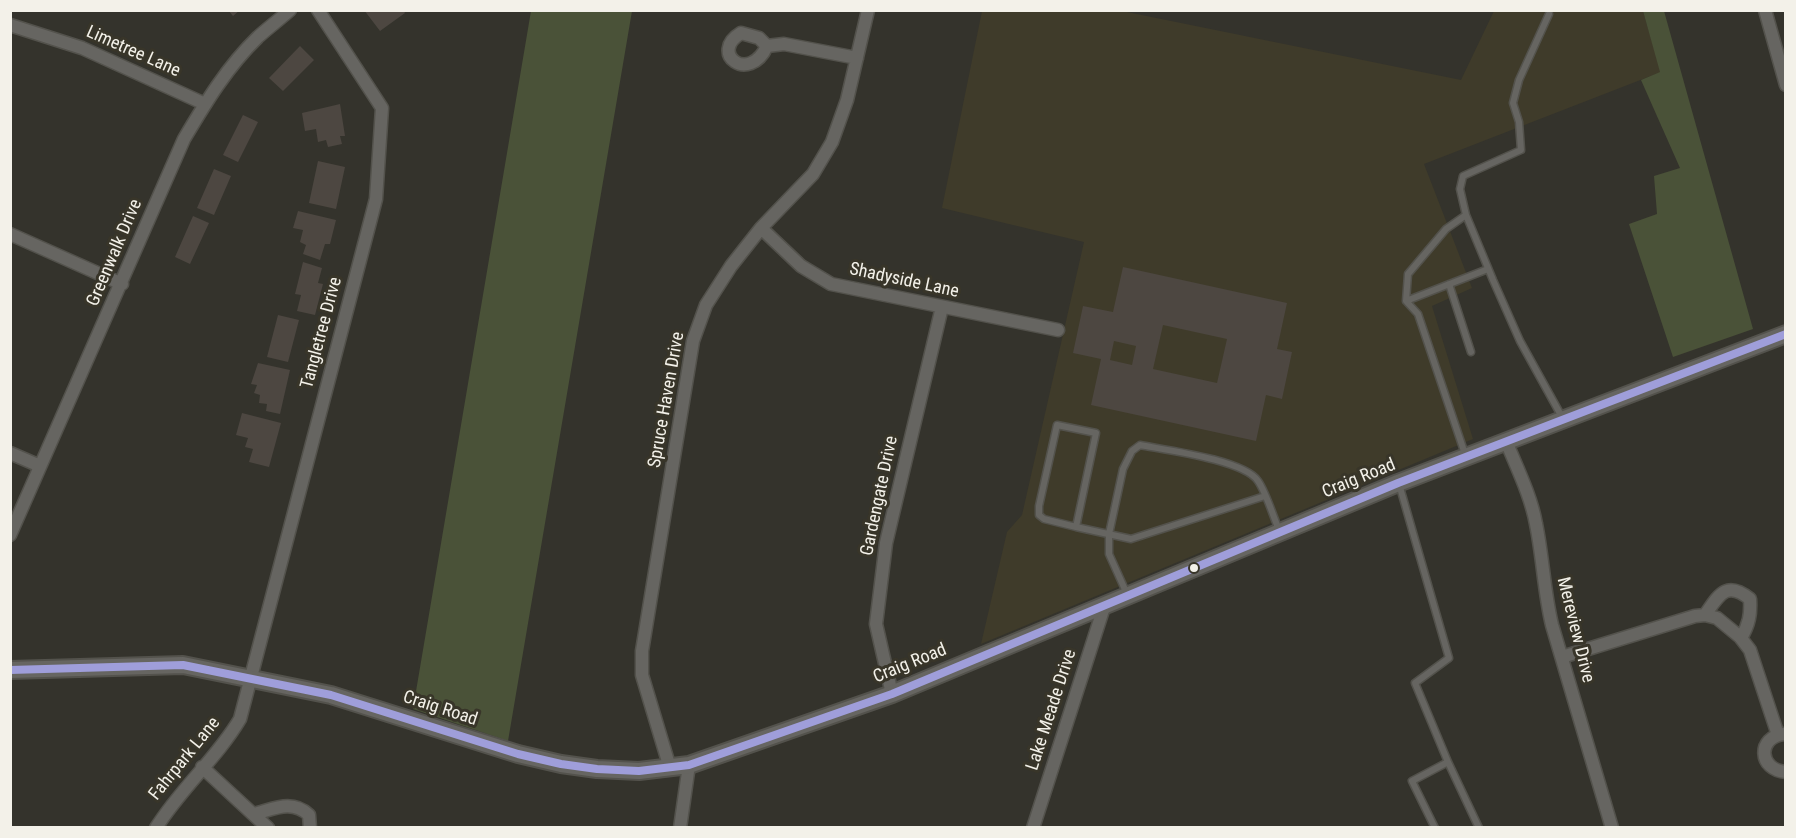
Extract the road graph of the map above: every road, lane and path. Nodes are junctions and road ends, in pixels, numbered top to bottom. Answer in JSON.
{"nodes":[{"id":1,"x":290,"y":10,"type":"edge"},
{"id":2,"x":318,"y":10,"type":"edge"},
{"id":3,"x":868,"y":10,"type":"edge"},
{"id":4,"x":1765,"y":10,"type":"edge"},
{"id":5,"x":1549,"y":14,"type":"dead end"},
{"id":6,"x":10,"y":25,"type":"edge"},
{"id":7,"x":767,"y":46,"type":"dead end"},
{"id":8,"x":857,"y":58,"type":"junction"},
{"id":9,"x":1785,"y":85,"type":"edge"},
{"id":10,"x":205,"y":104,"type":"junction"},
{"id":11,"x":1466,"y":215,"type":"junction"},
{"id":12,"x":761,"y":228,"type":"junction"},
{"id":13,"x":10,"y":234,"type":"edge"},
{"id":14,"x":1488,"y":269,"type":"junction"},
{"id":15,"x":122,"y":284,"type":"junction"},
{"id":16,"x":1449,"y":284,"type":"junction"},
{"id":17,"x":1406,"y":301,"type":"junction"},
{"id":18,"x":942,"y":307,"type":"junction"},
{"id":19,"x":1058,"y":330,"type":"dead end"},
{"id":20,"x":1785,"y":334,"type":"edge"},
{"id":21,"x":1471,"y":352,"type":"dead end"},
{"id":22,"x":1564,"y":419,"type":"junction"},
{"id":23,"x":1506,"y":441,"type":"junction"},
{"id":24,"x":10,"y":453,"type":"edge"},
{"id":25,"x":1466,"y":458,"type":"junction"},
{"id":26,"x":40,"y":466,"type":"junction"},
{"id":27,"x":1398,"y":483,"type":"junction"},
{"id":28,"x":1265,"y":496,"type":"junction"},
{"id":29,"x":1076,"y":527,"type":"junction"},
{"id":30,"x":1280,"y":533,"type":"junction"},
{"id":31,"x":1109,"y":534,"type":"junction"},
{"id":32,"x":10,"y":535,"type":"edge"},
{"id":33,"x":1128,"y":596,"type":"junction"},
{"id":34,"x":1105,"y":604,"type":"junction"},
{"id":35,"x":1705,"y":615,"type":"junction"},
{"id":36,"x":1741,"y":638,"type":"junction"},
{"id":37,"x":1562,"y":657,"type":"junction"},
{"id":38,"x":10,"y":670,"type":"edge"},
{"id":39,"x":250,"y":678,"type":"junction"},
{"id":40,"x":892,"y":693,"type":"junction"},
{"id":41,"x":1782,"y":735,"type":"edge"},
{"id":42,"x":1448,"y":762,"type":"junction"},
{"id":43,"x":689,"y":765,"type":"junction"},
{"id":44,"x":202,"y":767,"type":"junction"},
{"id":45,"x":670,"y":768,"type":"junction"},
{"id":46,"x":1785,"y":772,"type":"edge"},
{"id":47,"x":254,"y":814,"type":"junction"},
{"id":48,"x":156,"y":828,"type":"edge"},
{"id":49,"x":268,"y":828,"type":"edge"},
{"id":50,"x":310,"y":828,"type":"edge"},
{"id":51,"x":680,"y":828,"type":"edge"},
{"id":52,"x":1033,"y":828,"type":"edge"},
{"id":53,"x":1435,"y":828,"type":"edge"},
{"id":54,"x":1479,"y":828,"type":"edge"},
{"id":55,"x":1612,"y":828,"type":"edge"}],
"edges":[{"from":1,"to":10,"type":"street","name":"Greenwalk Drive"},
{"from":2,"to":39,"type":"street","name":"Tangletree Drive"},
{"from":3,"to":8,"type":"street","name":"Spruce Haven Drive"},
{"from":4,"to":9,"type":"street"},
{"from":5,"to":11,"type":"lane"},
{"from":6,"to":10,"type":"street","name":"Limetree Lane"},
{"from":7,"to":8,"type":"street"},
{"from":8,"to":12,"type":"street","name":"Spruce Haven Drive"},
{"from":10,"to":15,"type":"street","name":"Greenwalk Drive"},
{"from":11,"to":14,"type":"lane"},
{"from":11,"to":17,"type":"lane"},
{"from":12,"to":18,"type":"street","name":"Shadyside Lane"},
{"from":12,"to":45,"type":"street","name":"Spruce Haven Drive"},
{"from":13,"to":15,"type":"street"},
{"from":14,"to":16,"type":"lane"},
{"from":14,"to":22,"type":"lane"},
{"from":15,"to":26,"type":"street","name":"Greenwalk Drive"},
{"from":16,"to":17,"type":"lane"},
{"from":16,"to":21,"type":"lane"},
{"from":17,"to":25,"type":"lane"},
{"from":18,"to":19,"type":"street","name":"Shadyside Lane"},
{"from":18,"to":40,"type":"street","name":"Gardengate Drive"},
{"from":20,"to":22,"type":"main road","name":"Craig Road"},
{"from":22,"to":23,"type":"main road","name":"Craig Road"},
{"from":23,"to":25,"type":"main road","name":"Craig Road"},
{"from":23,"to":37,"type":"street","name":"Mereview Drive"},
{"from":24,"to":26,"type":"street"},
{"from":25,"to":27,"type":"main road","name":"Craig Road"},
{"from":26,"to":32,"type":"street","name":"Greenwalk Drive"},
{"from":27,"to":30,"type":"main road","name":"Craig Road"},
{"from":27,"to":42,"type":"lane"},
{"from":28,"to":30,"type":"lane"},
{"from":28,"to":31,"type":"lane"},
{"from":28,"to":31,"type":"lane"},
{"from":29,"to":29,"type":"lane"},
{"from":29,"to":31,"type":"lane"},
{"from":30,"to":33,"type":"main road","name":"Craig Road"},
{"from":31,"to":33,"type":"lane"},
{"from":33,"to":34,"type":"main road","name":"Craig Road"},
{"from":34,"to":40,"type":"main road","name":"Craig Road"},
{"from":34,"to":52,"type":"street","name":"Lake Meade Drive"},
{"from":35,"to":36,"type":"street"},
{"from":35,"to":36,"type":"street"},
{"from":35,"to":37,"type":"street"},
{"from":36,"to":41,"type":"street"},
{"from":37,"to":55,"type":"street","name":"Mereview Drive"},
{"from":38,"to":39,"type":"main road","name":"Craig Road"},
{"from":39,"to":44,"type":"street","name":"Fahrpark Lane"},
{"from":39,"to":45,"type":"main road","name":"Craig Road"},
{"from":40,"to":43,"type":"main road","name":"Craig Road"},
{"from":41,"to":46,"type":"street"},
{"from":42,"to":53,"type":"lane"},
{"from":42,"to":54,"type":"lane"},
{"from":43,"to":45,"type":"main road","name":"Craig Road"},
{"from":43,"to":51,"type":"street"},
{"from":44,"to":47,"type":"street"},
{"from":44,"to":48,"type":"street","name":"Fahrpark Lane"},
{"from":47,"to":49,"type":"street"},
{"from":47,"to":50,"type":"street"}]}
